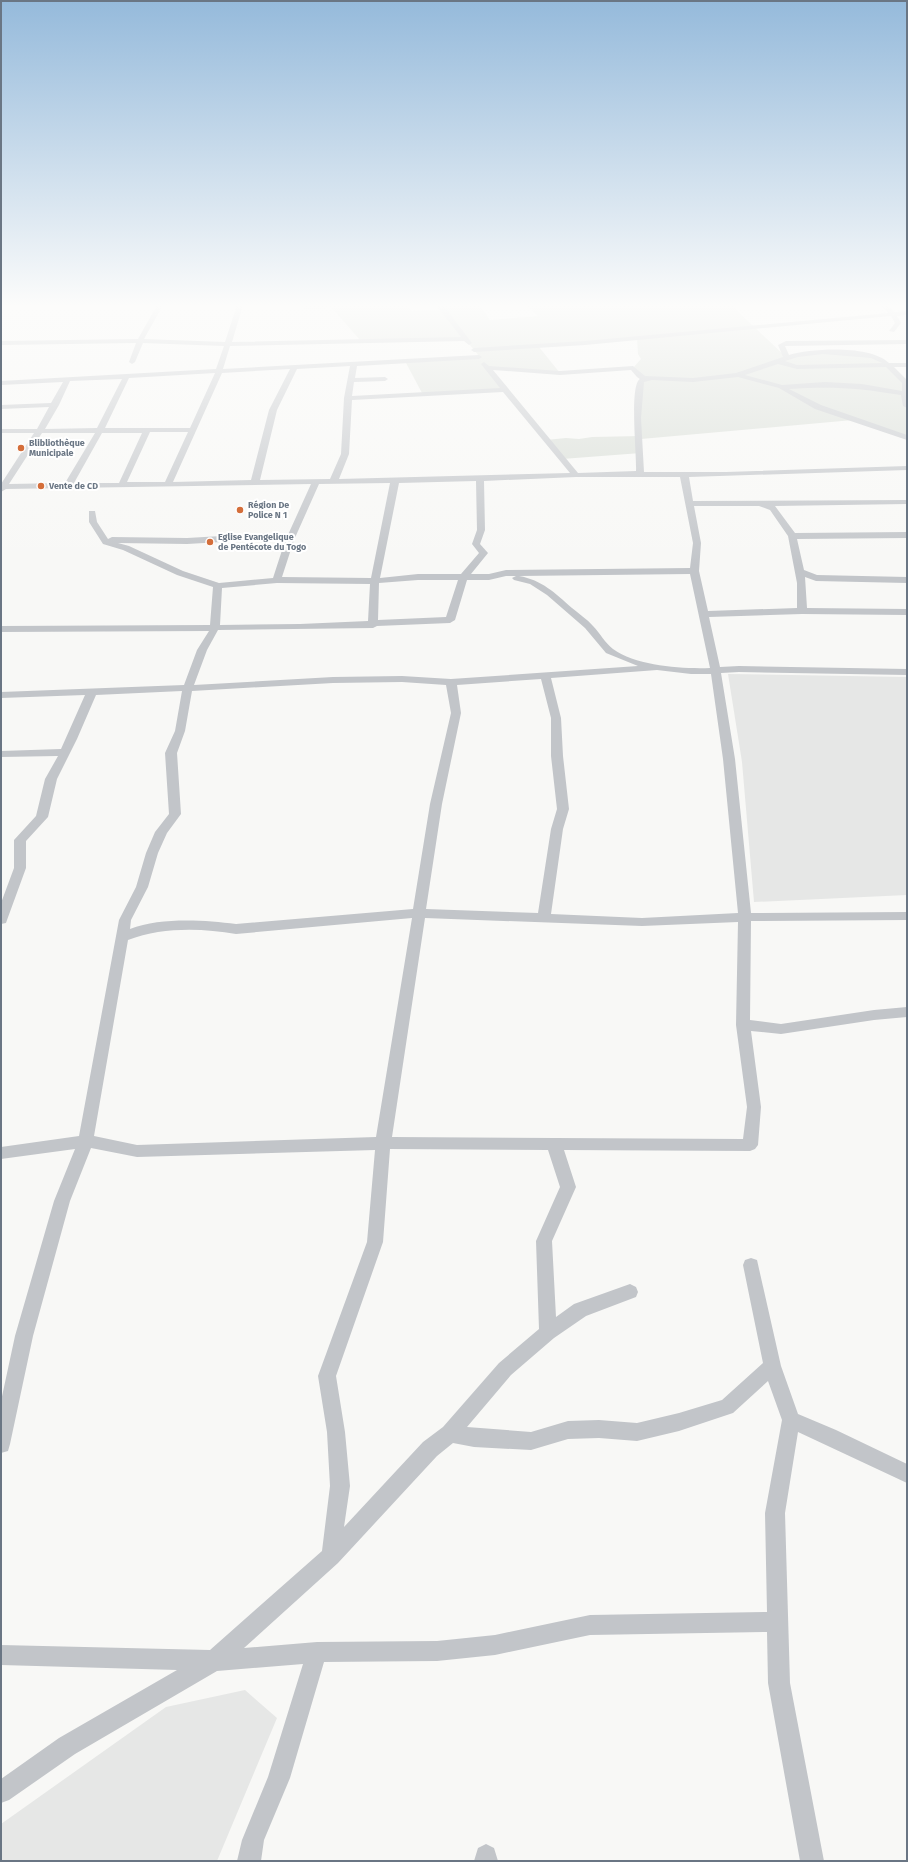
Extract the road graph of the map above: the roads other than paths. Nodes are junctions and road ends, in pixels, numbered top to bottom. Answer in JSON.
{"nodes":[{"id":1,"x":61,"y":392,"type":"edge"},
{"id":2,"x":119,"y":392,"type":"edge"},
{"id":3,"x":210,"y":392,"type":"edge"},
{"id":4,"x":282,"y":392,"type":"edge"},
{"id":5,"x":349,"y":392,"type":"edge"},
{"id":6,"x":426,"y":392,"type":"edge"},
{"id":7,"x":508,"y":392,"type":"edge"},
{"id":8,"x":639,"y":392,"type":"edge"},
{"id":9,"x":793,"y":392,"type":"edge"},
{"id":10,"x":820,"y":392,"type":"edge"},
{"id":11,"x":823,"y":392,"type":"dead end"},
{"id":12,"x":865,"y":392,"type":"edge"},
{"id":13,"x":906,"y":392,"type":"edge"},
{"id":14,"x":845,"y":393,"type":"dead end"},
{"id":15,"x":348,"y":398,"type":"junction"},
{"id":16,"x":55,"y":404,"type":"junction"},
{"id":17,"x":907,"y":406,"type":"edge"},
{"id":18,"x":1,"y":407,"type":"edge"},
{"id":19,"x":40,"y":430,"type":"junction"},
{"id":20,"x":100,"y":430,"type":"junction"},
{"id":21,"x":147,"y":430,"type":"junction"},
{"id":22,"x":194,"y":430,"type":"junction"},
{"id":23,"x":1,"y":431,"type":"edge"},
{"id":24,"x":907,"y":438,"type":"edge"},
{"id":25,"x":907,"y":468,"type":"edge"},
{"id":26,"x":637,"y":474,"type":"junction"},
{"id":27,"x":684,"y":474,"type":"junction"},
{"id":28,"x":576,"y":475,"type":"junction"},
{"id":29,"x":480,"y":478,"type":"junction"},
{"id":30,"x":334,"y":480,"type":"junction"},
{"id":31,"x":395,"y":480,"type":"junction"},
{"id":32,"x":316,"y":481,"type":"junction"},
{"id":33,"x":255,"y":482,"type":"junction"},
{"id":34,"x":168,"y":484,"type":"junction"},
{"id":35,"x":122,"y":485,"type":"junction"},
{"id":36,"x":68,"y":486,"type":"junction"},
{"id":37,"x":1,"y":488,"type":"edge"},
{"id":38,"x":907,"y":502,"type":"edge"},
{"id":39,"x":758,"y":503,"type":"junction"},
{"id":40,"x":691,"y":504,"type":"junction"},
{"id":41,"x":92,"y":513,"type":"dead end"},
{"id":42,"x":907,"y":535,"type":"edge"},
{"id":43,"x":792,"y":536,"type":"junction"},
{"id":44,"x":105,"y":540,"type":"junction"},
{"id":45,"x":290,"y":540,"type":"junction"},
{"id":46,"x":694,"y":571,"type":"junction"},
{"id":47,"x":799,"y":571,"type":"junction"},
{"id":48,"x":489,"y":577,"type":"junction"},
{"id":49,"x":463,"y":578,"type":"junction"},
{"id":50,"x":277,"y":580,"type":"junction"},
{"id":51,"x":907,"y":580,"type":"edge"},
{"id":52,"x":375,"y":581,"type":"junction"},
{"id":53,"x":218,"y":586,"type":"junction"},
{"id":54,"x":802,"y":611,"type":"junction"},
{"id":55,"x":907,"y":612,"type":"edge"},
{"id":56,"x":704,"y":614,"type":"junction"},
{"id":57,"x":373,"y":625,"type":"junction"},
{"id":58,"x":215,"y":628,"type":"junction"},
{"id":59,"x":1,"y":629,"type":"edge"},
{"id":60,"x":654,"y":668,"type":"junction"},
{"id":61,"x":716,"y":671,"type":"junction"},
{"id":62,"x":907,"y":672,"type":"edge"},
{"id":63,"x":545,"y":676,"type":"junction"},
{"id":64,"x":451,"y":682,"type":"junction"},
{"id":65,"x":188,"y":687,"type":"junction"},
{"id":66,"x":92,"y":691,"type":"junction"},
{"id":67,"x":1,"y":695,"type":"edge"},
{"id":68,"x":65,"y":752,"type":"junction"},
{"id":69,"x":1,"y":754,"type":"edge"},
{"id":70,"x":419,"y":913,"type":"junction"},
{"id":71,"x":907,"y":916,"type":"edge"},
{"id":72,"x":744,"y":917,"type":"junction"},
{"id":73,"x":544,"y":919,"type":"junction"},
{"id":74,"x":1,"y":920,"type":"edge"},
{"id":75,"x":122,"y":937,"type":"junction"},
{"id":76,"x":907,"y":1012,"type":"edge"},
{"id":77,"x":743,"y":1025,"type":"junction"},
{"id":78,"x":86,"y":1141,"type":"junction"},
{"id":79,"x":383,"y":1143,"type":"junction"},
{"id":80,"x":554,"y":1144,"type":"junction"},
{"id":81,"x":1,"y":1153,"type":"edge"},
{"id":82,"x":751,"y":1265,"type":"dead end"},
{"id":83,"x":630,"y":1292,"type":"dead end"},
{"id":84,"x":548,"y":1332,"type":"junction"},
{"id":85,"x":772,"y":1366,"type":"junction"},
{"id":86,"x":791,"y":1420,"type":"junction"},
{"id":87,"x":450,"y":1434,"type":"junction"},
{"id":88,"x":1,"y":1444,"type":"edge"},
{"id":89,"x":907,"y":1474,"type":"edge"},
{"id":90,"x":331,"y":1556,"type":"junction"},
{"id":91,"x":777,"y":1622,"type":"junction"},
{"id":92,"x":317,"y":1652,"type":"junction"},
{"id":93,"x":1,"y":1655,"type":"edge"},
{"id":94,"x":214,"y":1661,"type":"junction"},
{"id":95,"x":1,"y":1792,"type":"edge"},
{"id":96,"x":249,"y":1861,"type":"edge"},
{"id":97,"x":812,"y":1861,"type":"edge"}],
"edges":[{"from":1,"to":16,"type":"street"},
{"from":2,"to":20,"type":"street"},
{"from":3,"to":22,"type":"street"},
{"from":4,"to":33,"type":"street"},
{"from":5,"to":15,"type":"street"},
{"from":6,"to":15,"type":"street"},
{"from":7,"to":28,"type":"street"},
{"from":8,"to":26,"type":"street"},
{"from":9,"to":24,"type":"street"},
{"from":10,"to":11,"type":"street"},
{"from":12,"to":14,"type":"street"},
{"from":13,"to":17,"type":"street"},
{"from":15,"to":30,"type":"street"},
{"from":16,"to":18,"type":"street"},
{"from":16,"to":19,"type":"street"},
{"from":19,"to":20,"type":"street"},
{"from":19,"to":23,"type":"street"},
{"from":19,"to":37,"type":"street"},
{"from":20,"to":21,"type":"street"},
{"from":20,"to":36,"type":"street"},
{"from":21,"to":22,"type":"street"},
{"from":21,"to":35,"type":"street"},
{"from":22,"to":34,"type":"street"},
{"from":25,"to":27,"type":"street"},
{"from":26,"to":27,"type":"street"},
{"from":26,"to":28,"type":"street"},
{"from":27,"to":40,"type":"street"},
{"from":28,"to":29,"type":"street"},
{"from":29,"to":31,"type":"street"},
{"from":29,"to":49,"type":"street"},
{"from":30,"to":31,"type":"street"},
{"from":30,"to":32,"type":"street"},
{"from":31,"to":52,"type":"street"},
{"from":32,"to":33,"type":"street"},
{"from":32,"to":45,"type":"street"},
{"from":33,"to":34,"type":"street"},
{"from":34,"to":35,"type":"street"},
{"from":35,"to":36,"type":"street"},
{"from":36,"to":37,"type":"street"},
{"from":38,"to":39,"type":"street"},
{"from":39,"to":40,"type":"street"},
{"from":39,"to":43,"type":"street"},
{"from":40,"to":46,"type":"street"},
{"from":41,"to":44,"type":"street"},
{"from":42,"to":43,"type":"street"},
{"from":43,"to":47,"type":"street"},
{"from":44,"to":45,"type":"street"},
{"from":44,"to":53,"type":"street"},
{"from":45,"to":50,"type":"street"},
{"from":46,"to":48,"type":"street"},
{"from":46,"to":56,"type":"street"},
{"from":47,"to":51,"type":"street"},
{"from":47,"to":54,"type":"street"},
{"from":48,"to":49,"type":"street"},
{"from":48,"to":60,"type":"street"},
{"from":49,"to":52,"type":"street"},
{"from":49,"to":57,"type":"street"},
{"from":50,"to":52,"type":"street"},
{"from":50,"to":53,"type":"street"},
{"from":52,"to":57,"type":"street"},
{"from":53,"to":58,"type":"street"},
{"from":54,"to":55,"type":"street"},
{"from":54,"to":56,"type":"street"},
{"from":56,"to":61,"type":"street"},
{"from":57,"to":58,"type":"street"},
{"from":58,"to":59,"type":"street"},
{"from":58,"to":65,"type":"street"},
{"from":60,"to":61,"type":"street"},
{"from":60,"to":63,"type":"street"},
{"from":61,"to":62,"type":"street"},
{"from":61,"to":72,"type":"street"},
{"from":63,"to":64,"type":"street"},
{"from":63,"to":73,"type":"street"},
{"from":64,"to":65,"type":"street"},
{"from":64,"to":70,"type":"street"},
{"from":65,"to":66,"type":"street"},
{"from":65,"to":75,"type":"street"},
{"from":66,"to":67,"type":"street"},
{"from":66,"to":68,"type":"street"},
{"from":68,"to":69,"type":"street"},
{"from":68,"to":74,"type":"street"},
{"from":70,"to":73,"type":"street"},
{"from":70,"to":75,"type":"street"},
{"from":70,"to":79,"type":"street"},
{"from":71,"to":72,"type":"street"},
{"from":72,"to":73,"type":"street"},
{"from":72,"to":77,"type":"street"},
{"from":75,"to":78,"type":"street"},
{"from":76,"to":77,"type":"street"},
{"from":77,"to":80,"type":"street"},
{"from":78,"to":79,"type":"street"},
{"from":78,"to":81,"type":"street"},
{"from":78,"to":88,"type":"street"},
{"from":79,"to":80,"type":"street"},
{"from":79,"to":90,"type":"street"},
{"from":80,"to":84,"type":"street"},
{"from":82,"to":85,"type":"street"},
{"from":83,"to":84,"type":"street"},
{"from":84,"to":87,"type":"street"},
{"from":85,"to":86,"type":"street"},
{"from":85,"to":87,"type":"street"},
{"from":86,"to":89,"type":"street"},
{"from":86,"to":91,"type":"street"},
{"from":87,"to":90,"type":"street"},
{"from":90,"to":94,"type":"street"},
{"from":91,"to":92,"type":"street"},
{"from":91,"to":97,"type":"street"},
{"from":92,"to":94,"type":"street"},
{"from":92,"to":96,"type":"street"},
{"from":93,"to":94,"type":"street"},
{"from":94,"to":95,"type":"street"}]}
